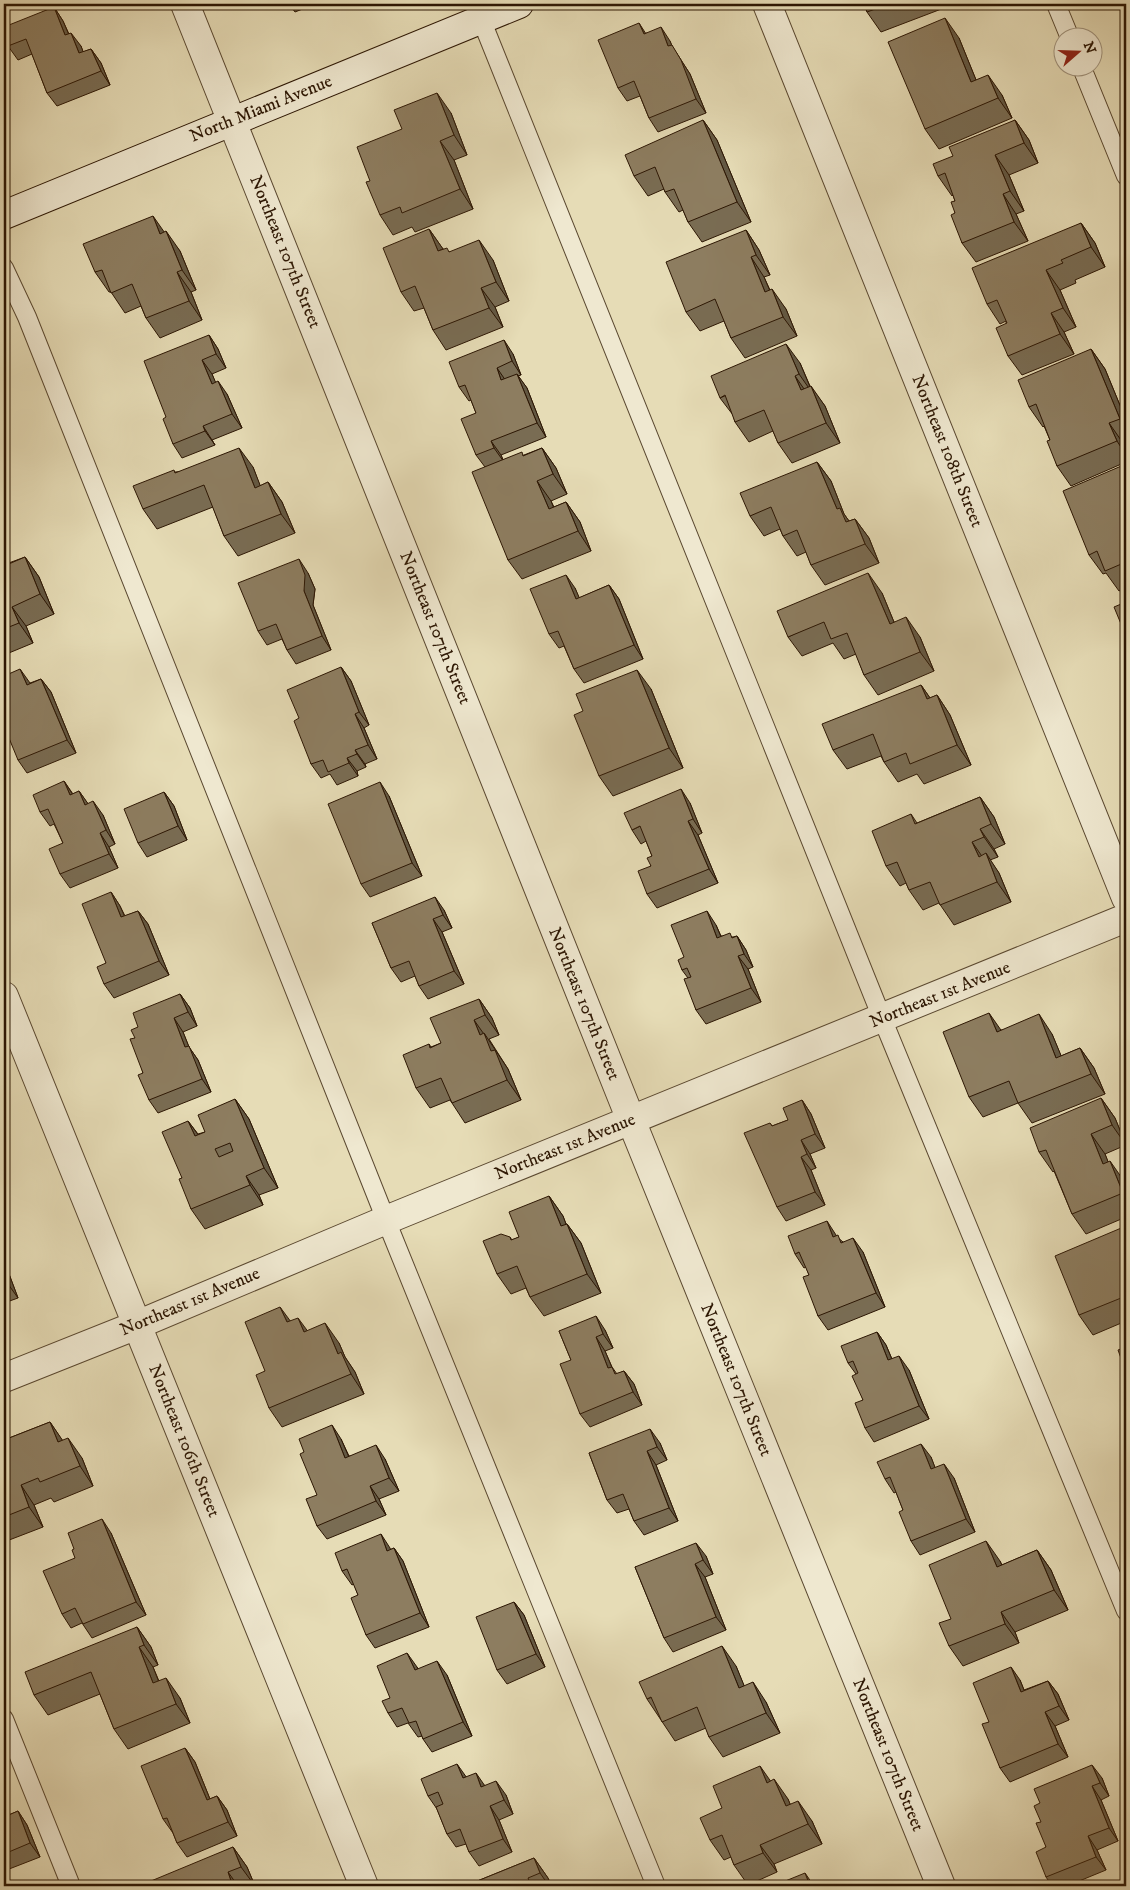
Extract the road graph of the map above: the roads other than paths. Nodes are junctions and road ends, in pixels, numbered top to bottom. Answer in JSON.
{"nodes":[{"id":1,"x":185,"y":4,"type":"edge"},
{"id":2,"x":519,"y":4,"type":"edge"},
{"id":3,"x":767,"y":4,"type":"edge"},
{"id":4,"x":1056,"y":4,"type":"edge"},
{"id":5,"x":478,"y":11,"type":"edge"},
{"id":6,"x":1066,"y":28,"type":"edge"},
{"id":7,"x":1086,"y":78,"type":"edge"},
{"id":8,"x":232,"y":120,"type":"junction"},
{"id":9,"x":1126,"y":176,"type":"edge"},
{"id":10,"x":4,"y":215,"type":"edge"},
{"id":11,"x":4,"y":268,"type":"edge"},
{"id":12,"x":1126,"y":898,"type":"edge"},
{"id":13,"x":1126,"y":918,"type":"edge"},
{"id":14,"x":4,"y":996,"type":"edge"},
{"id":15,"x":882,"y":1018,"type":"junction"},
{"id":16,"x":631,"y":1120,"type":"junction"},
{"id":17,"x":386,"y":1220,"type":"junction"},
{"id":18,"x":137,"y":1325,"type":"junction"},
{"id":19,"x":4,"y":1378,"type":"edge"},
{"id":20,"x":1126,"y":1611,"type":"edge"},
{"id":21,"x":4,"y":1719,"type":"edge"},
{"id":22,"x":71,"y":1886,"type":"edge"},
{"id":23,"x":364,"y":1886,"type":"edge"},
{"id":24,"x":656,"y":1886,"type":"edge"},
{"id":25,"x":941,"y":1886,"type":"edge"}],
"edges":[{"from":1,"to":8,"type":"street","name":"Northeast 107th Street"},
{"from":2,"to":5,"type":"street","name":"North Miami Avenue"},
{"from":3,"to":12,"type":"street","name":"Northeast 108th Street"},
{"from":4,"to":6,"type":"lane"},
{"from":5,"to":8,"type":"street","name":"North Miami Avenue"},
{"from":5,"to":15,"type":"lane"},
{"from":7,"to":9,"type":"lane"},
{"from":8,"to":10,"type":"street","name":"North Miami Avenue"},
{"from":8,"to":16,"type":"street","name":"Northeast 107th Street"},
{"from":11,"to":17,"type":"lane"},
{"from":13,"to":15,"type":"street","name":"Northeast 1st Avenue"},
{"from":14,"to":18,"type":"street","name":"Northeast 106th Street"},
{"from":15,"to":16,"type":"street","name":"Northeast 1st Avenue"},
{"from":15,"to":20,"type":"lane"},
{"from":16,"to":17,"type":"street","name":"Northeast 1st Avenue"},
{"from":16,"to":25,"type":"street","name":"Northeast 107th Street"},
{"from":17,"to":18,"type":"street","name":"Northeast 1st Avenue"},
{"from":17,"to":24,"type":"lane"},
{"from":18,"to":19,"type":"street","name":"Northeast 1st Avenue"},
{"from":18,"to":23,"type":"street","name":"Northeast 106th Street"},
{"from":21,"to":22,"type":"lane"}]}
